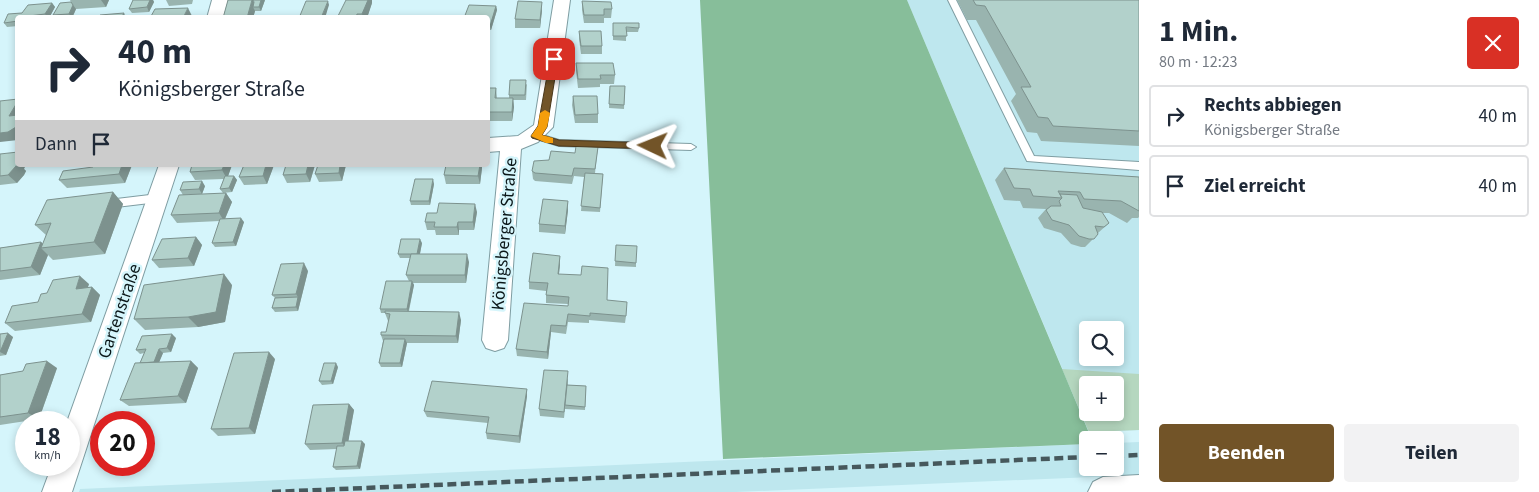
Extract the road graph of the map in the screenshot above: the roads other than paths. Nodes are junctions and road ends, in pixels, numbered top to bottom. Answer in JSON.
{"nodes":[{"id":1,"x":220,"y":0,"type":"edge"},
{"id":2,"x":562,"y":0,"type":"edge"},
{"id":3,"x":952,"y":0,"type":"edge"},
{"id":4,"x":215,"y":15,"type":"edge"},
{"id":5,"x":536,"y":136,"type":"junction"},
{"id":6,"x":490,"y":144,"type":"edge"},
{"id":7,"x":511,"y":144,"type":"junction"},
{"id":8,"x":691,"y":147,"type":"dead end"},
{"id":9,"x":1139,"y":166,"type":"edge"},
{"id":10,"x":168,"y":167,"type":"edge"},
{"id":11,"x":158,"y":198,"type":"junction"},
{"id":12,"x":100,"y":204,"type":"edge"},
{"id":13,"x":495,"y":340,"type":"dead end"},
{"id":14,"x":80,"y":425,"type":"edge"},
{"id":15,"x":62,"y":476,"type":"edge"},
{"id":16,"x":1139,"y":490,"type":"edge"},
{"id":17,"x":57,"y":492,"type":"edge"},
{"id":18,"x":1103,"y":492,"type":"edge"}],
"edges":[{"from":1,"to":4,"type":"street"},
{"from":2,"to":5,"type":"street"},
{"from":3,"to":9,"type":"lane"},
{"from":5,"to":7,"type":"street","name":"Königsberger Straße"},
{"from":5,"to":8,"type":"lane"},
{"from":6,"to":7,"type":"street"},
{"from":7,"to":13,"type":"street","name":"Königsberger Straße"},
{"from":10,"to":11,"type":"street","name":"Gartenstraße"},
{"from":11,"to":12,"type":"lane"},
{"from":11,"to":14,"type":"street","name":"Gartenstraße"},
{"from":15,"to":17,"type":"street"},
{"from":16,"to":18,"type":"street"}]}
